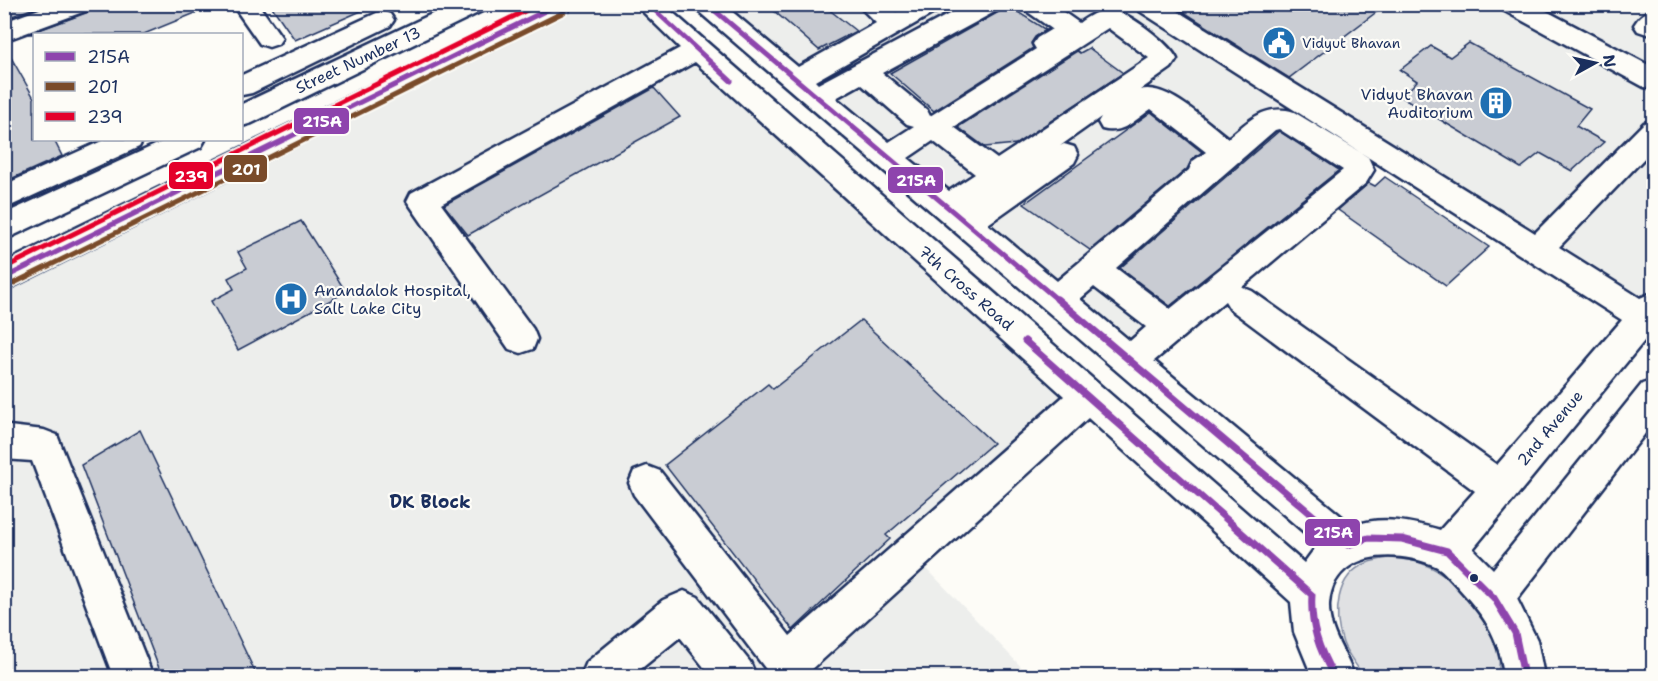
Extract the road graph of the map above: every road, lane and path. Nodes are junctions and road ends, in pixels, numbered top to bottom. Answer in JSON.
{"nodes":[{"id":1,"x":80,"y":4,"type":"edge"},
{"id":2,"x":244,"y":4,"type":"edge"},
{"id":3,"x":475,"y":4,"type":"edge"},
{"id":4,"x":560,"y":4,"type":"edge"},
{"id":5,"x":647,"y":4,"type":"edge"},
{"id":6,"x":706,"y":4,"type":"edge"},
{"id":7,"x":869,"y":4,"type":"edge"},
{"id":8,"x":930,"y":4,"type":"edge"},
{"id":9,"x":989,"y":4,"type":"edge"},
{"id":10,"x":1034,"y":4,"type":"edge"},
{"id":11,"x":1147,"y":4,"type":"edge"},
{"id":12,"x":1512,"y":4,"type":"edge"},
{"id":13,"x":374,"y":12,"type":"edge"},
{"id":14,"x":895,"y":25,"type":"junction"},
{"id":15,"x":22,"y":33,"type":"edge"},
{"id":16,"x":269,"y":38,"type":"dead end"},
{"id":17,"x":398,"y":41,"type":"junction"},
{"id":18,"x":696,"y":50,"type":"junction"},
{"id":19,"x":864,"y":72,"type":"junction"},
{"id":20,"x":1653,"y":80,"type":"edge"},
{"id":21,"x":243,"y":85,"type":"edge"},
{"id":22,"x":806,"y":89,"type":"junction"},
{"id":23,"x":243,"y":116,"type":"edge"},
{"id":24,"x":925,"y":122,"type":"junction"},
{"id":25,"x":1653,"y":130,"type":"edge"},
{"id":26,"x":127,"y":141,"type":"edge"},
{"id":27,"x":189,"y":141,"type":"edge"},
{"id":28,"x":879,"y":151,"type":"junction"},
{"id":29,"x":996,"y":174,"type":"junction"},
{"id":30,"x":4,"y":198,"type":"edge"},
{"id":31,"x":956,"y":216,"type":"junction"},
{"id":32,"x":4,"y":228,"type":"edge"},
{"id":33,"x":1537,"y":250,"type":"junction"},
{"id":34,"x":1094,"y":269,"type":"junction"},
{"id":35,"x":4,"y":278,"type":"edge"},
{"id":36,"x":1050,"y":294,"type":"junction"},
{"id":37,"x":1242,"y":300,"type":"dead end"},
{"id":38,"x":1649,"y":311,"type":"edge"},
{"id":39,"x":1170,"y":327,"type":"junction"},
{"id":40,"x":521,"y":339,"type":"dead end"},
{"id":41,"x":1129,"y":361,"type":"junction"},
{"id":42,"x":1653,"y":395,"type":"edge"},
{"id":43,"x":1088,"y":396,"type":"junction"},
{"id":44,"x":4,"y":443,"type":"edge"},
{"id":45,"x":647,"y":483,"type":"dead end"},
{"id":46,"x":1500,"y":488,"type":"junction"},
{"id":47,"x":1348,"y":545,"type":"junction"},
{"id":48,"x":1447,"y":551,"type":"junction"},
{"id":49,"x":1312,"y":595,"type":"junction"},
{"id":50,"x":1494,"y":598,"type":"junction"},
{"id":51,"x":133,"y":676,"type":"edge"},
{"id":52,"x":601,"y":676,"type":"edge"},
{"id":53,"x":736,"y":676,"type":"edge"},
{"id":54,"x":1333,"y":676,"type":"edge"},
{"id":55,"x":1524,"y":676,"type":"edge"}],
"edges":[{"from":1,"to":15,"type":"street"},
{"from":2,"to":16,"type":"street"},
{"from":3,"to":17,"type":"street","name":"Street Number 13"},
{"from":4,"to":35,"type":"street"},
{"from":5,"to":18,"type":"street","name":"7th Cross Road"},
{"from":6,"to":22,"type":"street"},
{"from":7,"to":14,"type":"street"},
{"from":8,"to":14,"type":"street"},
{"from":9,"to":19,"type":"street"},
{"from":10,"to":24,"type":"street"},
{"from":11,"to":33,"type":"street"},
{"from":12,"to":20,"type":"street"},
{"from":13,"to":17,"type":"street"},
{"from":13,"to":21,"type":"street"},
{"from":14,"to":22,"type":"street"},
{"from":17,"to":23,"type":"street","name":"Street Number 13"},
{"from":18,"to":40,"type":"street"},
{"from":18,"to":43,"type":"street","name":"7th Cross Road"},
{"from":19,"to":22,"type":"street"},
{"from":19,"to":24,"type":"street"},
{"from":22,"to":28,"type":"street"},
{"from":24,"to":28,"type":"street"},
{"from":24,"to":29,"type":"street"},
{"from":24,"to":29,"type":"street"},
{"from":25,"to":33,"type":"street"},
{"from":26,"to":30,"type":"street"},
{"from":27,"to":32,"type":"street"},
{"from":28,"to":31,"type":"street"},
{"from":29,"to":31,"type":"street"},
{"from":31,"to":36,"type":"street"},
{"from":31,"to":36,"type":"street"},
{"from":33,"to":38,"type":"street"},
{"from":34,"to":36,"type":"street"},
{"from":34,"to":39,"type":"street"},
{"from":34,"to":39,"type":"street"},
{"from":36,"to":41,"type":"street"},
{"from":37,"to":46,"type":"street"},
{"from":38,"to":46,"type":"street","name":"2nd Avenue"},
{"from":39,"to":41,"type":"street"},
{"from":41,"to":47,"type":"street"},
{"from":42,"to":50,"type":"street"},
{"from":43,"to":45,"type":"street"},
{"from":43,"to":49,"type":"street","name":"7th Cross Road"},
{"from":44,"to":51,"type":"street"},
{"from":46,"to":48,"type":"street","name":"2nd Avenue"},
{"from":47,"to":48,"type":"street"},
{"from":47,"to":49,"type":"street"},
{"from":48,"to":50,"type":"street"},
{"from":49,"to":54,"type":"street"},
{"from":50,"to":55,"type":"street"},
{"from":52,"to":53,"type":"street"}]}
